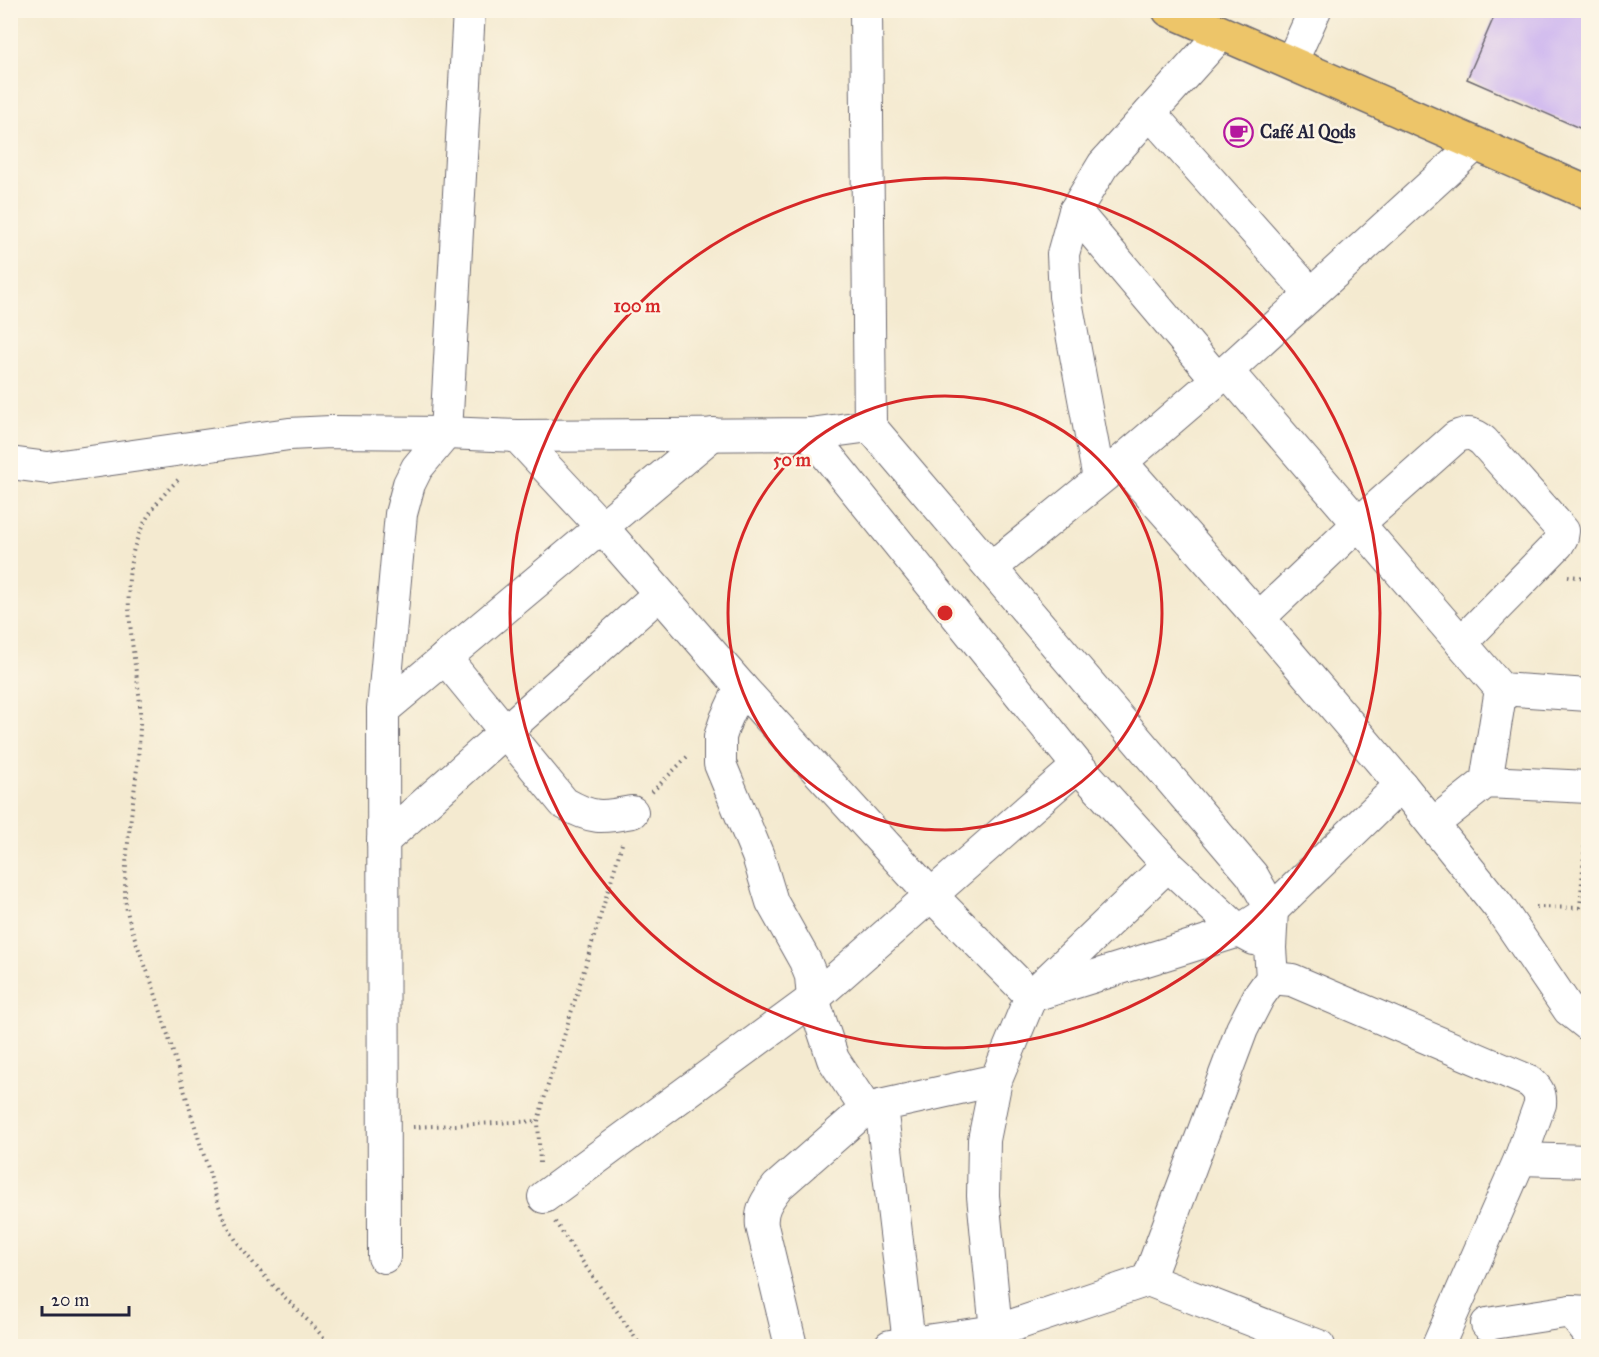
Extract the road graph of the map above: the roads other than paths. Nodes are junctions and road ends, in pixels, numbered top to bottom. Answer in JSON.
{"nodes":[{"id":1,"x":469,"y":10,"type":"edge"},
{"id":2,"x":866,"y":10,"type":"edge"},
{"id":3,"x":1315,"y":10,"type":"edge"},
{"id":4,"x":1176,"y":12,"type":"edge"},
{"id":5,"x":1221,"y":34,"type":"junction"},
{"id":6,"x":1291,"y":63,"type":"junction"},
{"id":7,"x":1150,"y":113,"type":"junction"},
{"id":8,"x":1475,"y":145,"type":"junction"},
{"id":9,"x":1588,"y":193,"type":"edge"},
{"id":10,"x":1075,"y":211,"type":"junction"},
{"id":11,"x":1311,"y":294,"type":"junction"},
{"id":12,"x":1222,"y":375,"type":"junction"},
{"id":13,"x":870,"y":426,"type":"junction"},
{"id":14,"x":446,"y":434,"type":"junction"},
{"id":15,"x":713,"y":434,"type":"junction"},
{"id":16,"x":810,"y":434,"type":"junction"},
{"id":17,"x":517,"y":436,"type":"junction"},
{"id":18,"x":10,"y":464,"type":"edge"},
{"id":19,"x":1110,"y":470,"type":"junction"},
{"id":20,"x":1358,"y":524,"type":"junction"},
{"id":21,"x":602,"y":526,"type":"junction"},
{"id":22,"x":991,"y":568,"type":"junction"},
{"id":23,"x":659,"y":594,"type":"junction"},
{"id":24,"x":1259,"y":618,"type":"junction"},
{"id":25,"x":1461,"y":643,"type":"junction"},
{"id":26,"x":445,"y":658,"type":"junction"},
{"id":27,"x":741,"y":687,"type":"junction"},
{"id":28,"x":1501,"y":689,"type":"junction"},
{"id":29,"x":1588,"y":695,"type":"edge"},
{"id":30,"x":383,"y":710,"type":"junction"},
{"id":31,"x":506,"y":731,"type":"junction"},
{"id":32,"x":1078,"y":766,"type":"junction"},
{"id":33,"x":1486,"y":782,"type":"junction"},
{"id":34,"x":1401,"y":785,"type":"junction"},
{"id":35,"x":1588,"y":800,"type":"edge"},
{"id":36,"x":632,"y":812,"type":"road end"},
{"id":37,"x":1433,"y":824,"type":"junction"},
{"id":38,"x":383,"y":841,"type":"junction"},
{"id":39,"x":1168,"y":864,"type":"junction"},
{"id":40,"x":932,"y":896,"type":"junction"},
{"id":41,"x":1272,"y":910,"type":"junction"},
{"id":42,"x":1239,"y":931,"type":"junction"},
{"id":43,"x":1271,"y":963,"type":"junction"},
{"id":44,"x":1031,"y":996,"type":"junction"},
{"id":45,"x":813,"y":999,"type":"junction"},
{"id":46,"x":1588,"y":1025,"type":"edge"},
{"id":47,"x":996,"y":1080,"type":"junction"},
{"id":48,"x":873,"y":1107,"type":"junction"},
{"id":49,"x":1520,"y":1159,"type":"junction"},
{"id":50,"x":1588,"y":1161,"type":"edge"},
{"id":51,"x":544,"y":1197,"type":"road end"},
{"id":52,"x":384,"y":1257,"type":"dead end"},
{"id":53,"x":1148,"y":1280,"type":"junction"},
{"id":54,"x":1462,"y":1291,"type":"junction"},
{"id":55,"x":1582,"y":1319,"type":"edge"},
{"id":56,"x":1493,"y":1335,"type":"edge"},
{"id":57,"x":1000,"y":1339,"type":"edge"},
{"id":58,"x":900,"y":1345,"type":"edge"},
{"id":59,"x":791,"y":1347,"type":"edge"},
{"id":60,"x":1319,"y":1347,"type":"edge"},
{"id":61,"x":1438,"y":1347,"type":"edge"}],
"edges":[{"from":1,"to":14,"type":"street"},
{"from":2,"to":13,"type":"street"},
{"from":3,"to":6,"type":"street"},
{"from":4,"to":5,"type":"main road"},
{"from":5,"to":6,"type":"main road"},
{"from":5,"to":7,"type":"street"},
{"from":6,"to":8,"type":"main road"},
{"from":7,"to":10,"type":"street"},
{"from":7,"to":11,"type":"street"},
{"from":8,"to":9,"type":"main road"},
{"from":8,"to":11,"type":"street"},
{"from":10,"to":12,"type":"street"},
{"from":10,"to":19,"type":"street"},
{"from":11,"to":12,"type":"street"},
{"from":12,"to":19,"type":"street"},
{"from":12,"to":20,"type":"street"},
{"from":13,"to":16,"type":"street"},
{"from":13,"to":22,"type":"street"},
{"from":14,"to":17,"type":"street"},
{"from":14,"to":18,"type":"street"},
{"from":14,"to":30,"type":"street"},
{"from":15,"to":16,"type":"street"},
{"from":15,"to":17,"type":"street"},
{"from":15,"to":21,"type":"street"},
{"from":16,"to":32,"type":"street"},
{"from":17,"to":21,"type":"street"},
{"from":19,"to":22,"type":"street"},
{"from":19,"to":24,"type":"street"},
{"from":20,"to":24,"type":"street"},
{"from":20,"to":25,"type":"street"},
{"from":20,"to":25,"type":"street"},
{"from":21,"to":23,"type":"street"},
{"from":21,"to":26,"type":"street"},
{"from":22,"to":41,"type":"street"},
{"from":23,"to":27,"type":"street"},
{"from":23,"to":31,"type":"street"},
{"from":24,"to":34,"type":"street"},
{"from":25,"to":28,"type":"street"},
{"from":26,"to":30,"type":"street"},
{"from":26,"to":31,"type":"street"},
{"from":27,"to":40,"type":"street"},
{"from":27,"to":45,"type":"street"},
{"from":28,"to":29,"type":"street"},
{"from":28,"to":33,"type":"street"},
{"from":30,"to":38,"type":"street"},
{"from":31,"to":36,"type":"street"},
{"from":31,"to":38,"type":"street"},
{"from":32,"to":39,"type":"street"},
{"from":32,"to":40,"type":"street"},
{"from":33,"to":35,"type":"street"},
{"from":33,"to":37,"type":"street"},
{"from":34,"to":37,"type":"street"},
{"from":34,"to":41,"type":"street"},
{"from":37,"to":46,"type":"street"},
{"from":38,"to":52,"type":"street"},
{"from":39,"to":42,"type":"street"},
{"from":39,"to":44,"type":"street"},
{"from":40,"to":44,"type":"street"},
{"from":40,"to":45,"type":"street"},
{"from":41,"to":42,"type":"street"},
{"from":41,"to":43,"type":"street"},
{"from":42,"to":43,"type":"street"},
{"from":42,"to":44,"type":"street"},
{"from":43,"to":49,"type":"street"},
{"from":43,"to":53,"type":"street"},
{"from":44,"to":47,"type":"street"},
{"from":45,"to":48,"type":"street"},
{"from":45,"to":51,"type":"street"},
{"from":47,"to":48,"type":"street"},
{"from":47,"to":57,"type":"street"},
{"from":48,"to":58,"type":"street"},
{"from":48,"to":59,"type":"street"},
{"from":49,"to":50,"type":"street"},
{"from":49,"to":54,"type":"street"},
{"from":53,"to":57,"type":"street"},
{"from":53,"to":60,"type":"street"},
{"from":54,"to":56,"type":"street"},
{"from":54,"to":61,"type":"street"},
{"from":55,"to":56,"type":"street"},
{"from":57,"to":58,"type":"street"}]}
